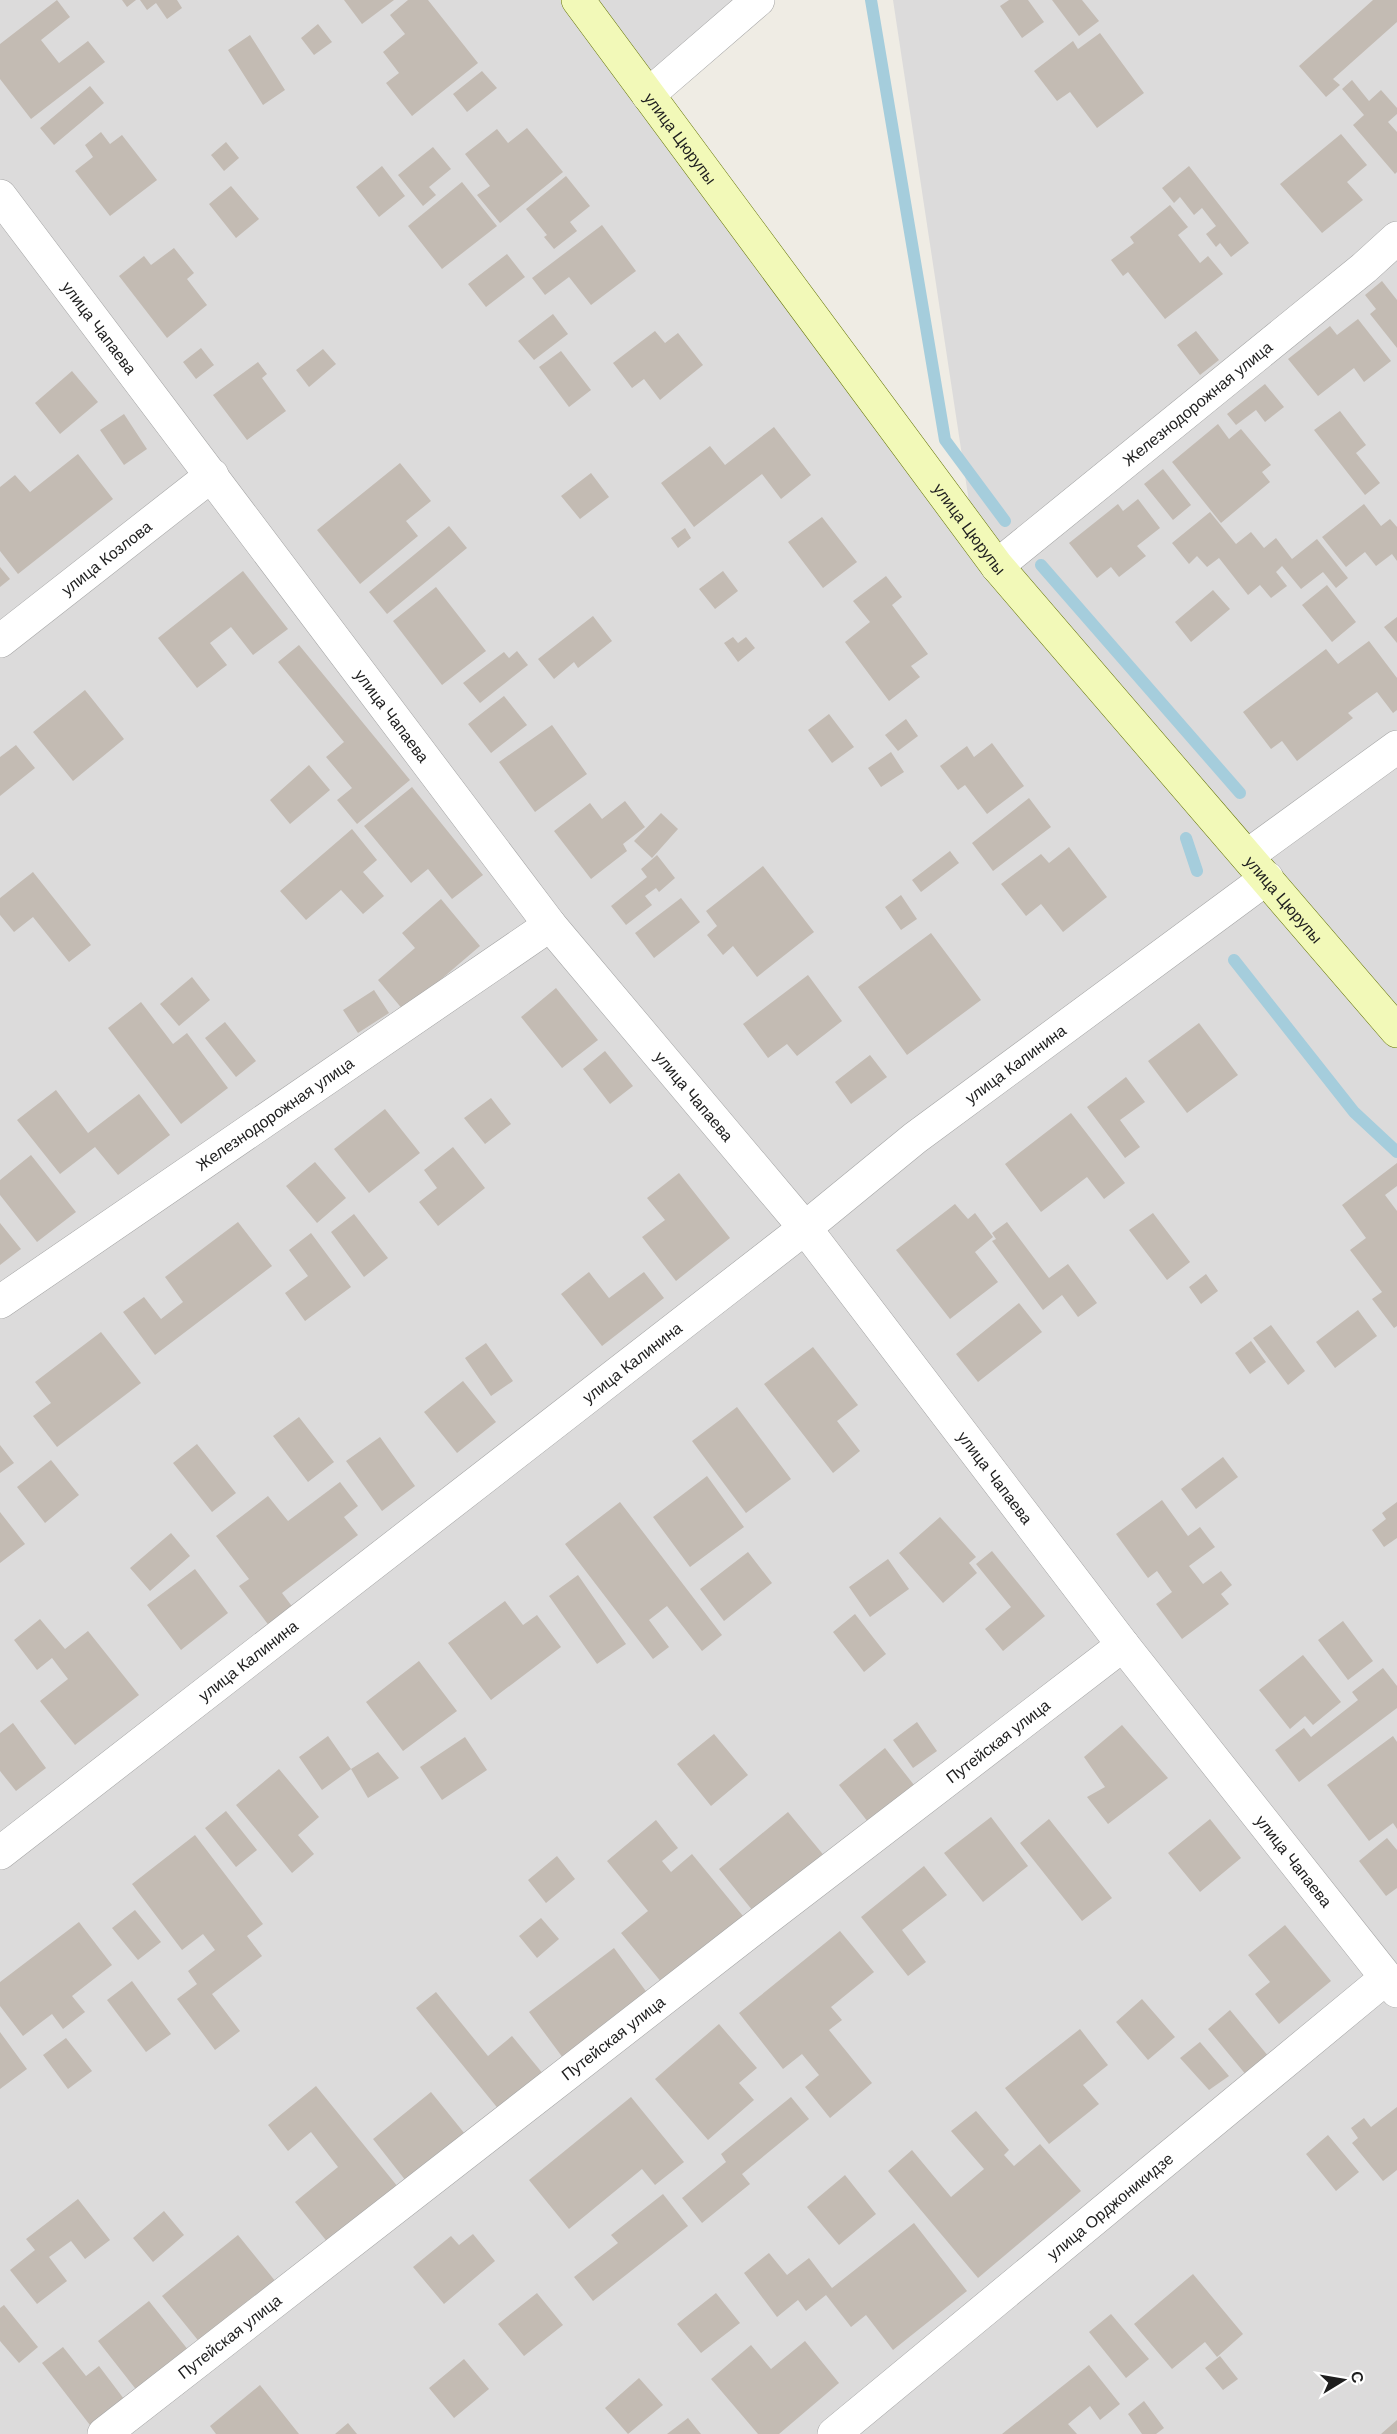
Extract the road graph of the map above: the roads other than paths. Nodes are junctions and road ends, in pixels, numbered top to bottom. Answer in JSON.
{"nodes":[{"id":1,"x":578,"y":0,"type":"edge"},
{"id":2,"x":758,"y":0,"type":"edge"},
{"id":3,"x":648,"y":95,"type":"junction"},
{"id":4,"x":0,"y":196,"type":"edge"},
{"id":5,"x":1397,"y":238,"type":"edge"},
{"id":6,"x":212,"y":475,"type":"junction"},
{"id":7,"x":997,"y":566,"type":"junction"},
{"id":8,"x":0,"y":640,"type":"edge"},
{"id":9,"x":1397,"y":747,"type":"edge"},
{"id":10,"x":1257,"y":867,"type":"junction"},
{"id":11,"x":550,"y":925,"type":"junction"},
{"id":12,"x":1397,"y":1031,"type":"edge"},
{"id":13,"x":805,"y":1228,"type":"junction"},
{"id":14,"x":0,"y":1302,"type":"edge"},
{"id":15,"x":1123,"y":1645,"type":"junction"},
{"id":16,"x":0,"y":1853,"type":"edge"},
{"id":17,"x":1392,"y":1985,"type":"edge"},
{"id":18,"x":104,"y":2434,"type":"edge"},
{"id":19,"x":834,"y":2434,"type":"edge"}],
"edges":[{"from":1,"to":3,"type":"street","name":"улица Цюрупы"},
{"from":2,"to":3,"type":"street"},
{"from":3,"to":7,"type":"street","name":"улица Цюрупы"},
{"from":4,"to":6,"type":"street","name":"улица Чапаева"},
{"from":5,"to":7,"type":"street","name":"Железнодорожная улица"},
{"from":6,"to":8,"type":"street","name":"улица Козлова"},
{"from":6,"to":11,"type":"street","name":"улица Чапаева"},
{"from":7,"to":10,"type":"street","name":"улица Цюрупы"},
{"from":9,"to":10,"type":"street","name":"улица Калинина"},
{"from":10,"to":12,"type":"street","name":"улица Цюрупы"},
{"from":10,"to":13,"type":"street","name":"улица Калинина"},
{"from":11,"to":13,"type":"street","name":"улица Чапаева"},
{"from":11,"to":14,"type":"street","name":"Железнодорожная улица"},
{"from":13,"to":15,"type":"street","name":"улица Чапаева"},
{"from":13,"to":16,"type":"street","name":"улица Калинина"},
{"from":15,"to":17,"type":"street","name":"улица Чапаева"},
{"from":15,"to":18,"type":"street","name":"Путейская улица"},
{"from":17,"to":19,"type":"street","name":"улица Орджоникидзе"}]}
